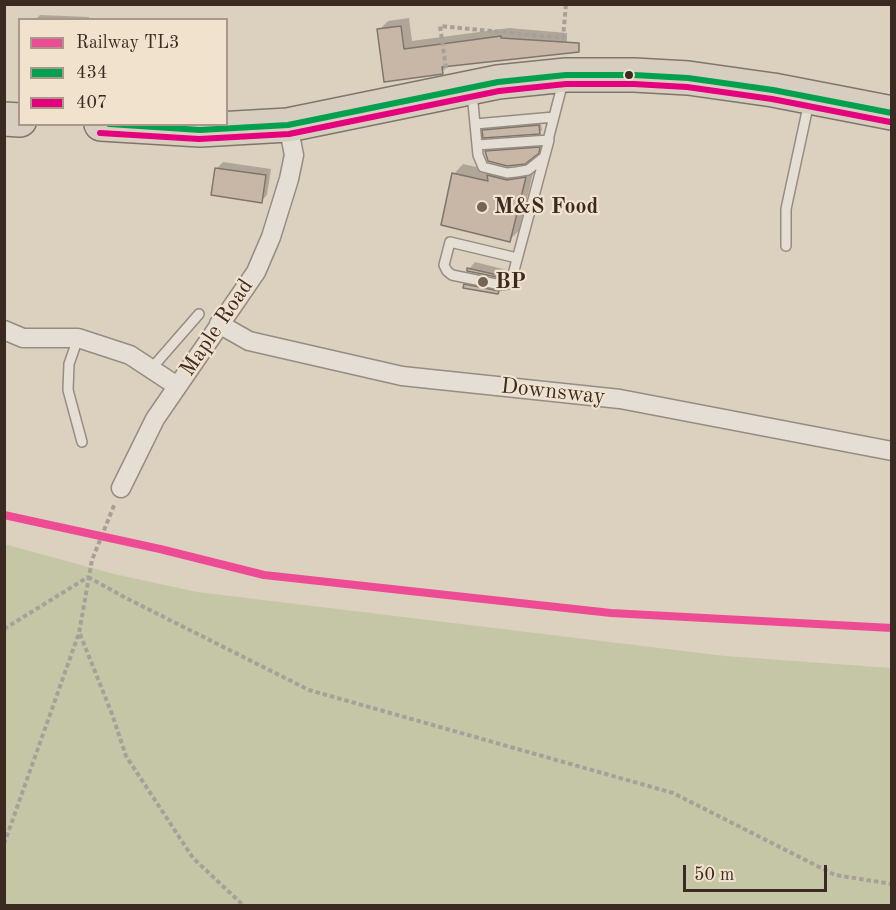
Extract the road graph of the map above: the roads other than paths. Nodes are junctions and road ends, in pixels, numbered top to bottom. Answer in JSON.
{"nodes":[{"id":1,"x":564,"y":76,"type":"junction"},
{"id":2,"x":460,"y":90,"type":"junction"},
{"id":3,"x":810,"y":97,"type":"junction"},
{"id":4,"x":891,"y":113,"type":"edge"},
{"id":5,"x":555,"y":117,"type":"junction"},
{"id":6,"x":475,"y":124,"type":"junction"},
{"id":7,"x":288,"y":125,"type":"junction"},
{"id":8,"x":141,"y":126,"type":"edge"},
{"id":9,"x":549,"y":140,"type":"junction"},
{"id":10,"x":477,"y":145,"type":"junction"},
{"id":11,"x":786,"y":246,"type":"dead end"},
{"id":12,"x":517,"y":258,"type":"junction"},
{"id":13,"x":199,"y":314,"type":"dead end"},
{"id":14,"x":219,"y":324,"type":"junction"},
{"id":15,"x":4,"y":330,"type":"edge"},
{"id":16,"x":78,"y":338,"type":"junction"},
{"id":17,"x":150,"y":369,"type":"junction"},
{"id":18,"x":177,"y":387,"type":"junction"},
{"id":19,"x":82,"y":442,"type":"dead end"},
{"id":20,"x":891,"y":451,"type":"edge"},
{"id":21,"x":121,"y":488,"type":"road end"}],
"edges":[{"from":1,"to":2,"type":"highway"},
{"from":1,"to":3,"type":"highway"},
{"from":1,"to":5,"type":"lane"},
{"from":2,"to":6,"type":"lane"},
{"from":2,"to":7,"type":"highway"},
{"from":3,"to":4,"type":"highway"},
{"from":3,"to":11,"type":"lane"},
{"from":5,"to":6,"type":"lane"},
{"from":5,"to":9,"type":"lane"},
{"from":6,"to":10,"type":"lane"},
{"from":7,"to":8,"type":"highway"},
{"from":7,"to":14,"type":"street","name":"Maple Road"},
{"from":9,"to":10,"type":"lane"},
{"from":9,"to":10,"type":"lane"},
{"from":9,"to":12,"type":"lane"},
{"from":12,"to":12,"type":"lane"},
{"from":13,"to":17,"type":"lane"},
{"from":14,"to":18,"type":"street","name":"Maple Road"},
{"from":14,"to":20,"type":"street","name":"Downsway"},
{"from":15,"to":16,"type":"street"},
{"from":16,"to":17,"type":"street"},
{"from":16,"to":19,"type":"lane"},
{"from":17,"to":18,"type":"street"},
{"from":18,"to":21,"type":"street","name":"Maple Road"}]}
